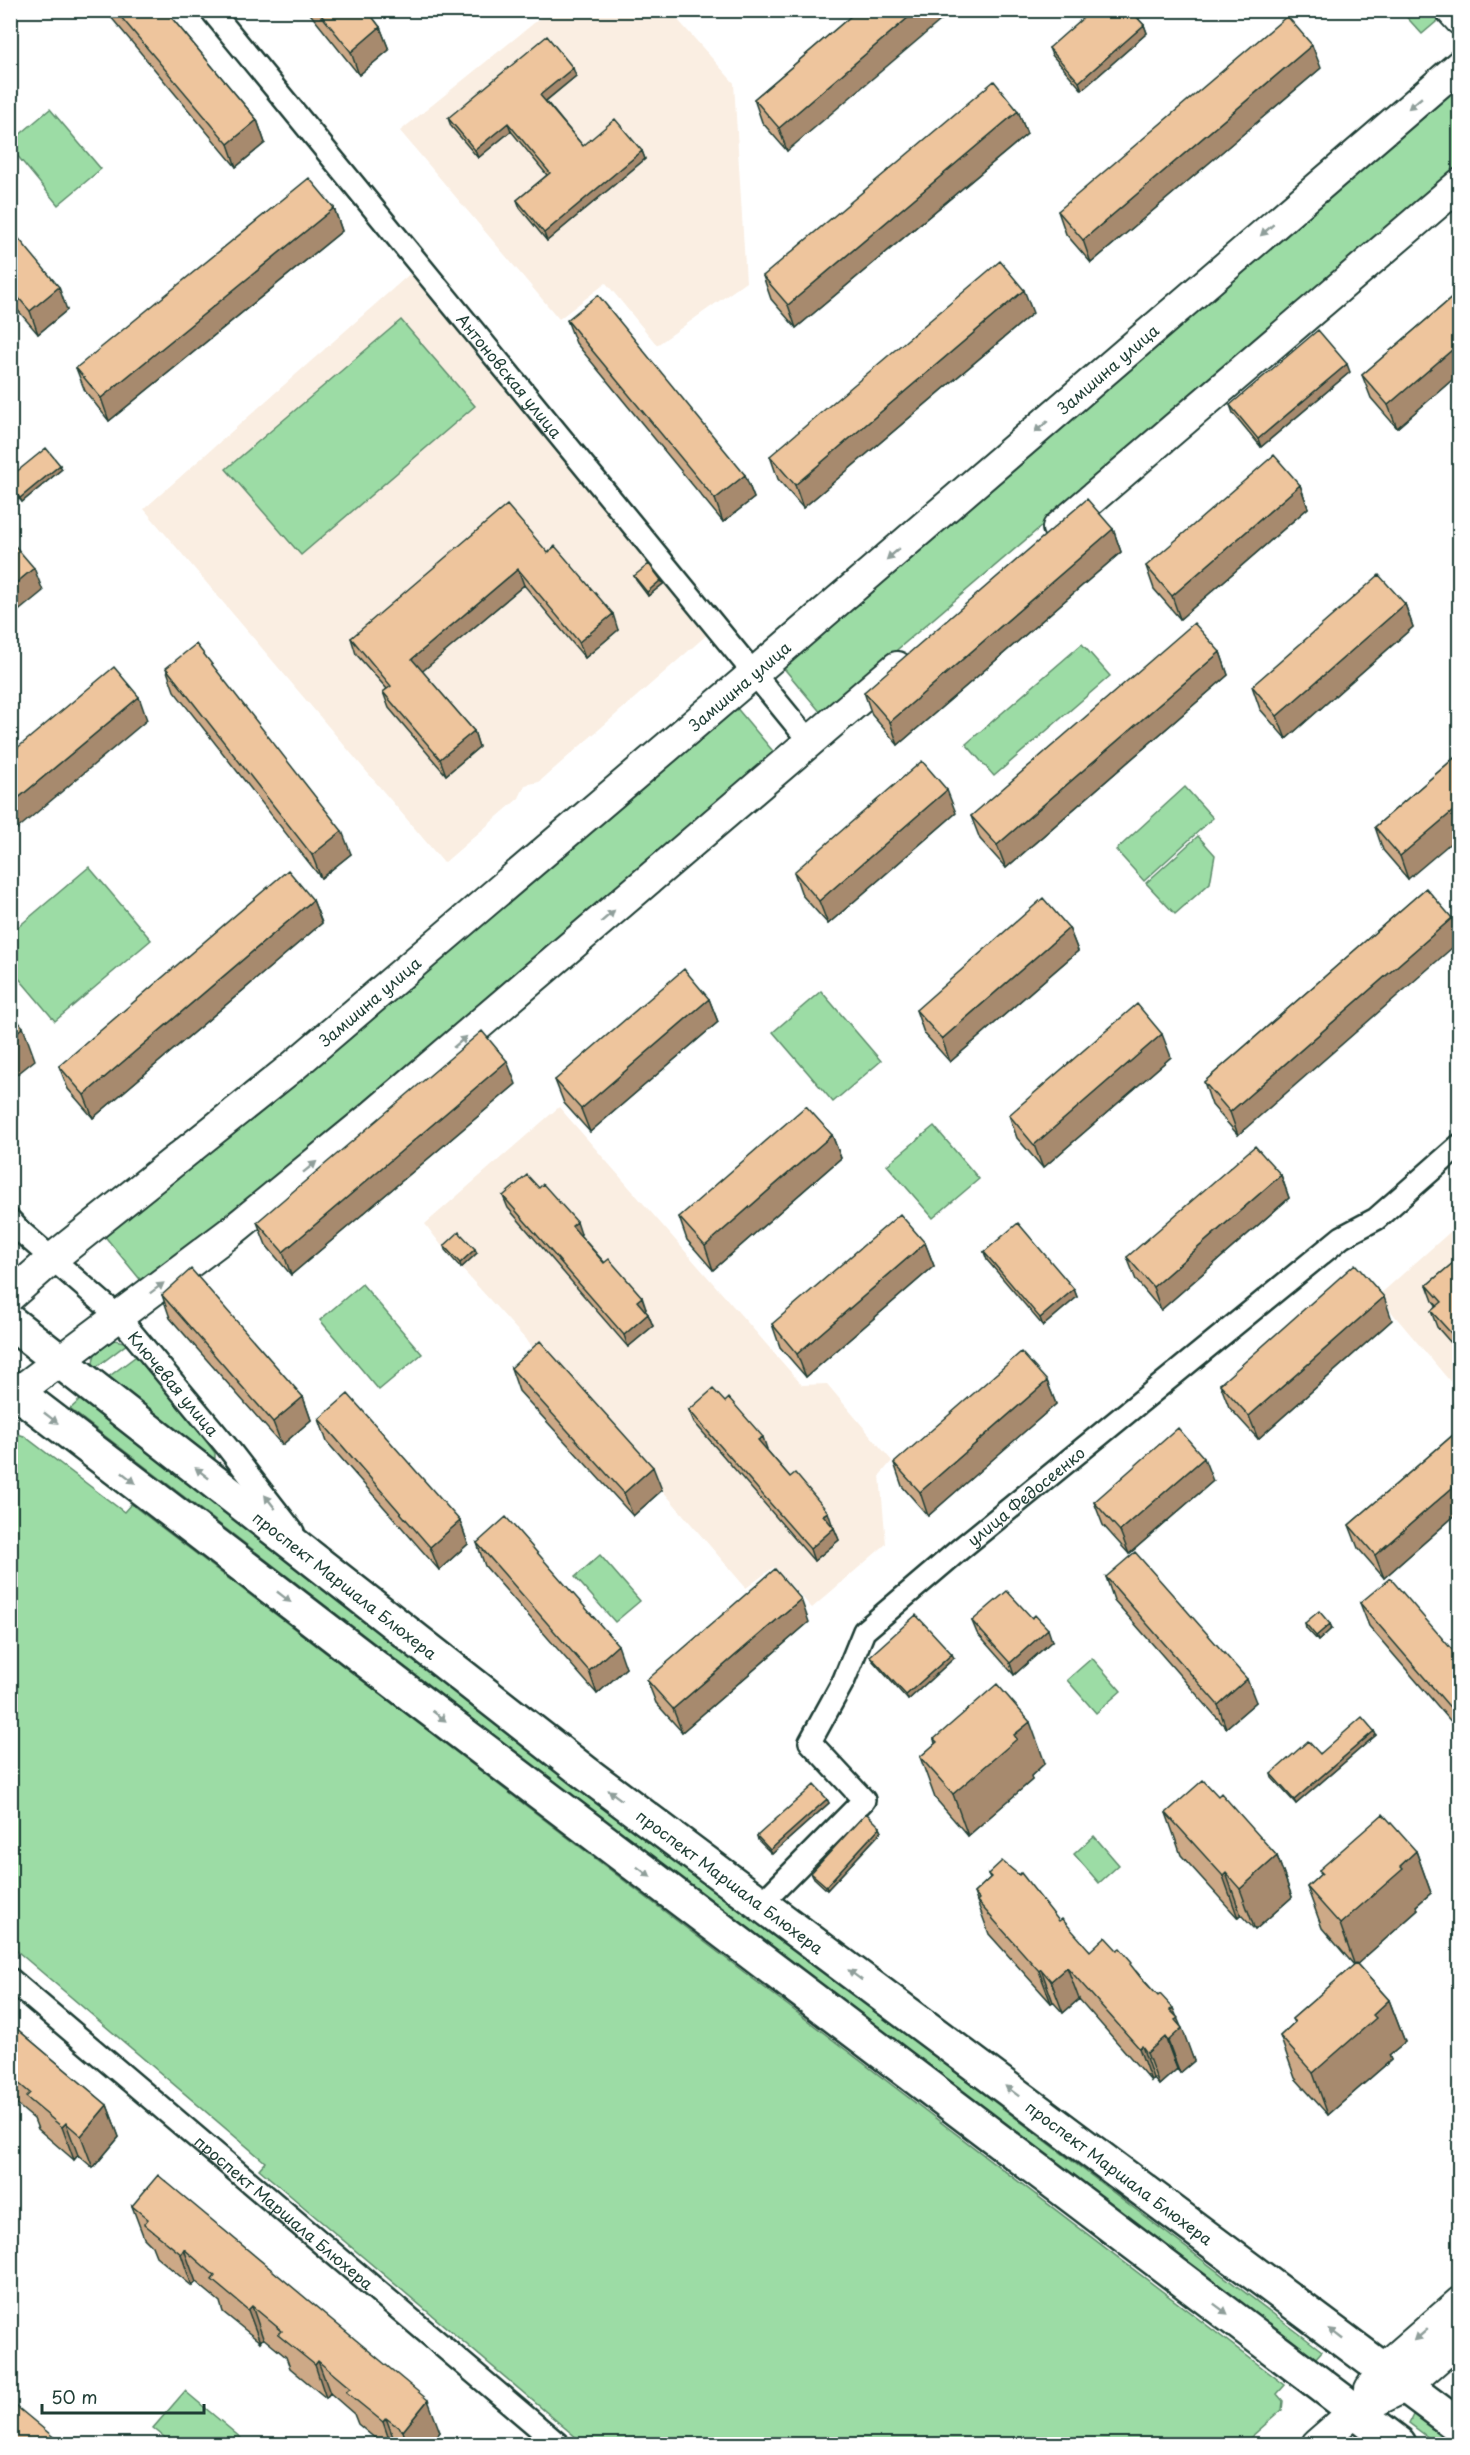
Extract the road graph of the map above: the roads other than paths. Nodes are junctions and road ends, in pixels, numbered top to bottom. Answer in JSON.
{"nodes":[{"id":1,"x":211,"y":10,"type":"edge"},
{"id":2,"x":1451,"y":10,"type":"edge"},
{"id":3,"x":1460,"y":20,"type":"edge"},
{"id":4,"x":1460,"y":65,"type":"edge"},
{"id":5,"x":1460,"y":184,"type":"edge"},
{"id":6,"x":1040,"y":544,"type":"edge"},
{"id":7,"x":916,"y":650,"type":"edge"},
{"id":8,"x":753,"y":674,"type":"junction"},
{"id":9,"x":810,"y":742,"type":"junction"},
{"id":10,"x":1460,"y":1145,"type":"edge"},
{"id":11,"x":10,"y":1220,"type":"edge"},
{"id":12,"x":52,"y":1258,"type":"junction"},
{"id":13,"x":10,"y":1296,"type":"edge"},
{"id":14,"x":118,"y":1316,"type":"junction"},
{"id":15,"x":10,"y":1322,"type":"edge"},
{"id":16,"x":60,"y":1361,"type":"junction"},
{"id":17,"x":13,"y":1393,"type":"edge"},
{"id":18,"x":319,"y":1565,"type":"junction"},
{"id":19,"x":761,"y":1904,"type":"junction"},
{"id":20,"x":10,"y":1979,"type":"edge"},
{"id":21,"x":1460,"y":2302,"type":"edge"},
{"id":22,"x":1460,"y":2339,"type":"edge"},
{"id":23,"x":1394,"y":2378,"type":"junction"},
{"id":24,"x":1355,"y":2411,"type":"junction"},
{"id":25,"x":1460,"y":2427,"type":"edge"},
{"id":26,"x":558,"y":2445,"type":"edge"},
{"id":27,"x":1317,"y":2445,"type":"edge"},
{"id":28,"x":1399,"y":2445,"type":"edge"}],
"edges":[{"from":1,"to":8,"type":"street","name":"Антоновская улица"},
{"from":2,"to":3,"type":"street"},
{"from":4,"to":8,"type":"street","name":"Замшина улица","one_way":true},
{"from":5,"to":6,"type":"street"},
{"from":7,"to":9,"type":"street"},
{"from":8,"to":9,"type":"street","name":"Антоновская улица"},
{"from":8,"to":12,"type":"street","name":"Замшина улица"},
{"from":14,"to":9,"type":"street","one_way":true},
{"from":10,"to":19,"type":"street","name":"улица Федосеенко"},
{"from":11,"to":12,"type":"street","name":"Ключевая улица"},
{"from":12,"to":13,"type":"street","name":"Замшина улица"},
{"from":12,"to":14,"type":"street","name":"Ключевая улица"},
{"from":14,"to":16,"type":"street"},
{"from":18,"to":14,"type":"street","name":"Ключевая улица","one_way":true},
{"from":15,"to":16,"type":"main road","name":"проспект Маршала Блюхера"},
{"from":16,"to":17,"type":"street"},
{"from":18,"to":16,"type":"main road","name":"проспект Маршала Блюхера","one_way":true},
{"from":17,"to":24,"type":"main road","one_way":true},
{"from":19,"to":18,"type":"main road","name":"проспект Маршала Блюхера","one_way":true},
{"from":23,"to":19,"type":"main road","name":"проспект Маршала Блюхера","one_way":true},
{"from":20,"to":26,"type":"street","name":"проспект Маршала Блюхера"},
{"from":21,"to":23,"type":"street","one_way":true},
{"from":22,"to":23,"type":"street"},
{"from":23,"to":24,"type":"street"},
{"from":23,"to":25,"type":"main road","name":"проспект Маршала Блюхера"},
{"from":24,"to":27,"type":"street"},
{"from":24,"to":28,"type":"main road"}]}
